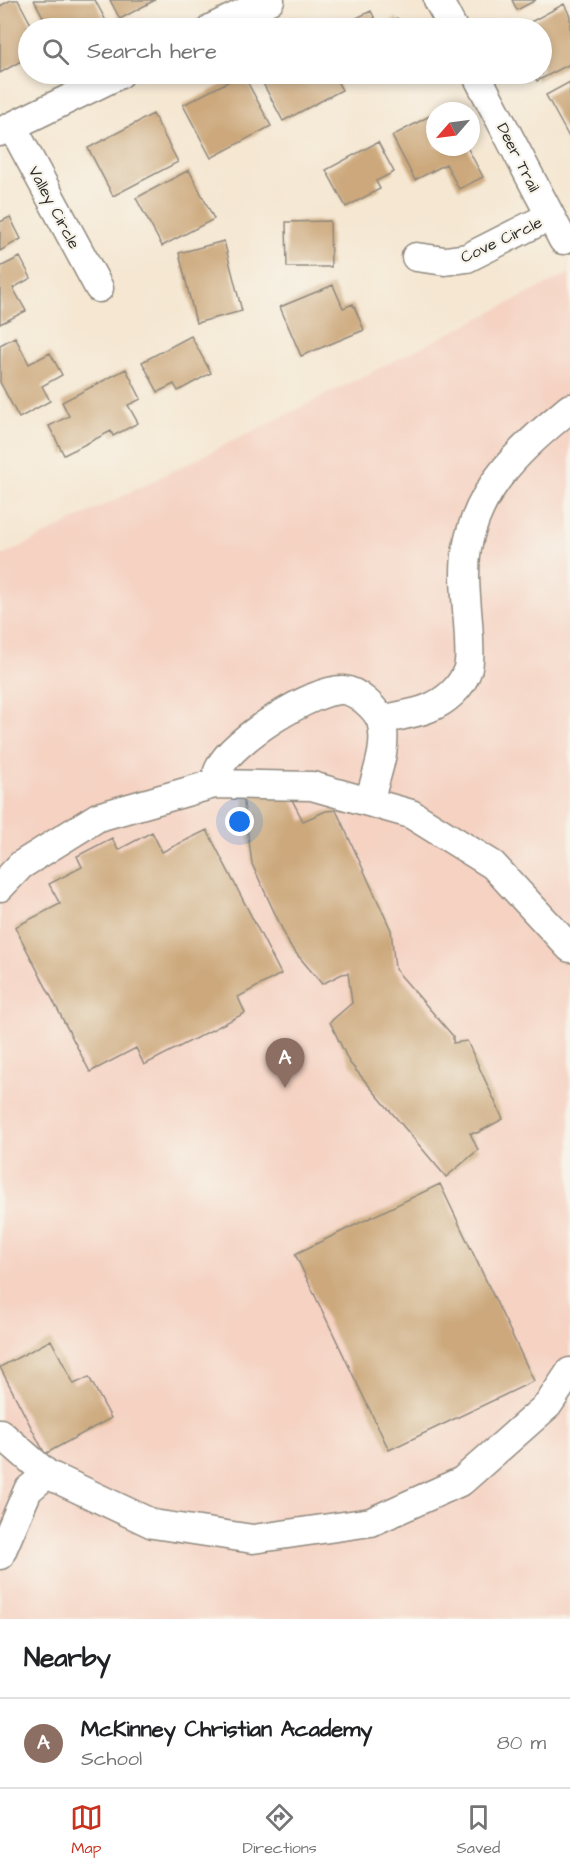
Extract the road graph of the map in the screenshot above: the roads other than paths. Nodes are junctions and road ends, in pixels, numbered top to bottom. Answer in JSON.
{"nodes":[{"id":1,"x":270,"y":0,"type":"edge"},
{"id":2,"x":438,"y":0,"type":"edge"},
{"id":3,"x":233,"y":18,"type":"edge"},
{"id":4,"x":448,"y":18,"type":"edge"},
{"id":5,"x":99,"y":84,"type":"edge"},
{"id":6,"x":481,"y":84,"type":"edge"},
{"id":7,"x":6,"y":129,"type":"edge"},
{"id":8,"x":556,"y":228,"type":"joint"},
{"id":9,"x":416,"y":257,"type":"dead end"},
{"id":10,"x":99,"y":288,"type":"dead end"},
{"id":11,"x":570,"y":408,"type":"edge"},
{"id":12,"x":381,"y":720,"type":"junction"},
{"id":13,"x":214,"y":784,"type":"junction"},
{"id":14,"x":369,"y":802,"type":"junction"},
{"id":15,"x":0,"y":887,"type":"edge"},
{"id":16,"x":570,"y":948,"type":"edge"},
{"id":17,"x":570,"y":1372,"type":"edge"},
{"id":18,"x":0,"y":1433,"type":"edge"},
{"id":19,"x":47,"y":1474,"type":"junction"},
{"id":20,"x":3,"y":1536,"type":"edge"}],
"edges":[{"from":1,"to":3,"type":"street"},
{"from":2,"to":4,"type":"street"},
{"from":5,"to":7,"type":"street"},
{"from":6,"to":8,"type":"street","name":"Deer Trail"},
{"from":7,"to":10,"type":"street","name":"Valley Circle"},
{"from":8,"to":9,"type":"street","name":"Cove Circle"},
{"from":11,"to":12,"type":"street"},
{"from":12,"to":13,"type":"street"},
{"from":12,"to":14,"type":"street"},
{"from":13,"to":14,"type":"street"},
{"from":13,"to":15,"type":"street"},
{"from":14,"to":16,"type":"street"},
{"from":17,"to":19,"type":"street"},
{"from":18,"to":19,"type":"street"},
{"from":19,"to":20,"type":"street"}]}
